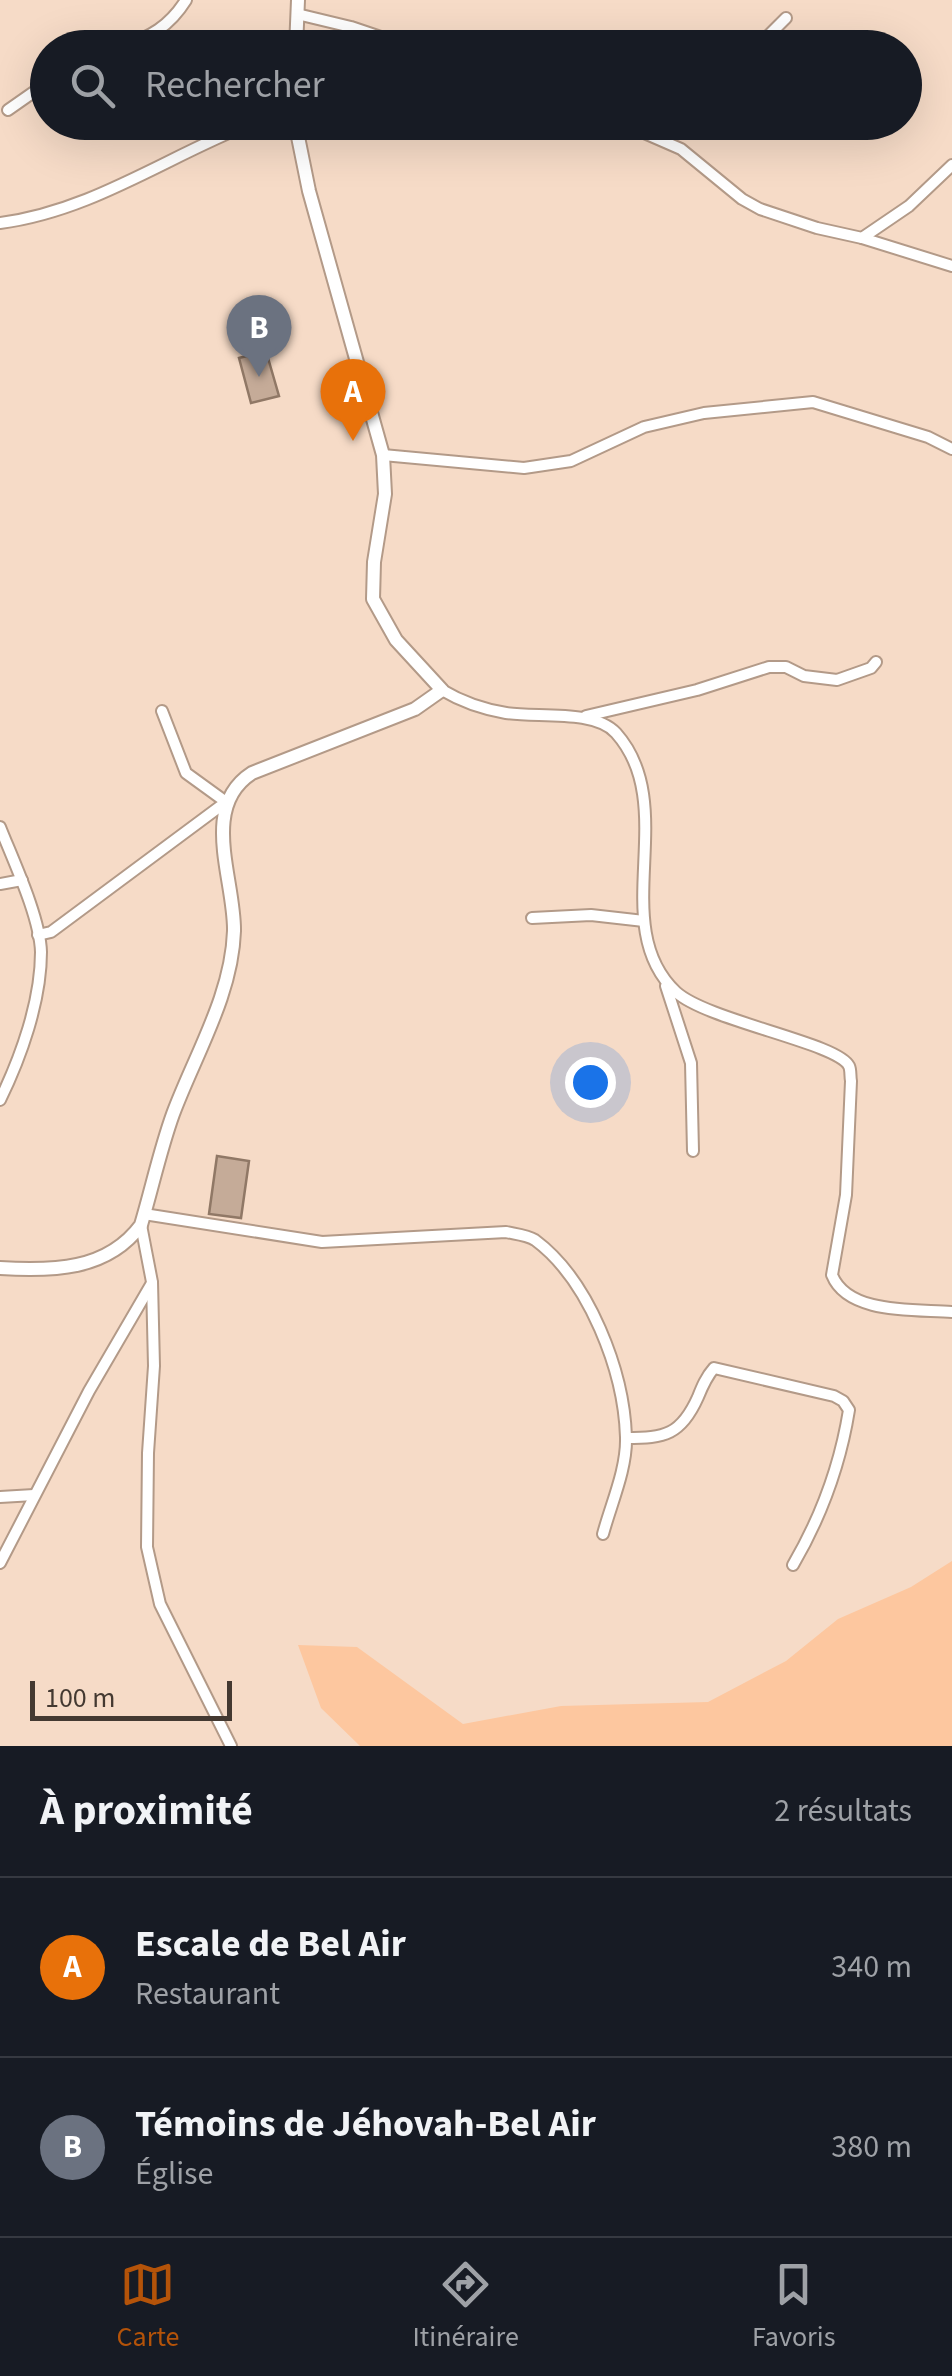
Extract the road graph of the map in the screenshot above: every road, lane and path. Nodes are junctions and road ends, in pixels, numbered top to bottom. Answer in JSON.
{"nodes":[{"id":1,"x":186,"y":0,"type":"edge"},
{"id":2,"x":297,"y":7,"type":"edge"},
{"id":3,"x":786,"y":18,"type":"dead end"},
{"id":4,"x":162,"y":30,"type":"edge"},
{"id":5,"x":360,"y":30,"type":"edge"},
{"id":6,"x":774,"y":30,"type":"edge"},
{"id":7,"x":30,"y":95,"type":"edge"},
{"id":8,"x":8,"y":110,"type":"dead end"},
{"id":9,"x":217,"y":140,"type":"edge"},
{"id":10,"x":298,"y":140,"type":"edge"},
{"id":11,"x":665,"y":140,"type":"edge"},
{"id":12,"x":952,"y":166,"type":"edge"},
{"id":13,"x":0,"y":222,"type":"edge"},
{"id":14,"x":862,"y":238,"type":"junction"},
{"id":15,"x":952,"y":266,"type":"edge"},
{"id":16,"x":952,"y":449,"type":"edge"},
{"id":17,"x":383,"y":456,"type":"junction"},
{"id":18,"x":876,"y":662,"type":"dead end"},
{"id":19,"x":442,"y":690,"type":"junction"},
{"id":20,"x":162,"y":711,"type":"dead end"},
{"id":21,"x":584,"y":717,"type":"junction"},
{"id":22,"x":226,"y":802,"type":"junction"},
{"id":23,"x":0,"y":828,"type":"edge"},
{"id":24,"x":22,"y":880,"type":"junction"},
{"id":25,"x":0,"y":884,"type":"edge"},
{"id":26,"x":532,"y":918,"type":"dead end"},
{"id":27,"x":644,"y":921,"type":"junction"},
{"id":28,"x":38,"y":935,"type":"junction"},
{"id":29,"x":663,"y":976,"type":"junction"},
{"id":30,"x":0,"y":1100,"type":"edge"},
{"id":31,"x":693,"y":1151,"type":"dead end"},
{"id":32,"x":142,"y":1219,"type":"junction"},
{"id":33,"x":0,"y":1268,"type":"edge"},
{"id":34,"x":152,"y":1282,"type":"junction"},
{"id":35,"x":952,"y":1312,"type":"edge"},
{"id":36,"x":626,"y":1438,"type":"junction"},
{"id":37,"x":34,"y":1494,"type":"junction"},
{"id":38,"x":0,"y":1497,"type":"edge"},
{"id":39,"x":603,"y":1534,"type":"dead end"},
{"id":40,"x":0,"y":1562,"type":"edge"},
{"id":41,"x":792,"y":1566,"type":"dead end"},
{"id":42,"x":231,"y":1746,"type":"edge"}],
"edges":[{"from":1,"to":4,"type":"street"},
{"from":2,"to":5,"type":"street"},
{"from":3,"to":6,"type":"street"},
{"from":7,"to":8,"type":"street"},
{"from":9,"to":13,"type":"street"},
{"from":10,"to":17,"type":"street"},
{"from":11,"to":14,"type":"street"},
{"from":12,"to":14,"type":"street"},
{"from":14,"to":15,"type":"street"},
{"from":16,"to":17,"type":"street"},
{"from":17,"to":19,"type":"street"},
{"from":18,"to":21,"type":"street"},
{"from":19,"to":21,"type":"street"},
{"from":19,"to":22,"type":"street"},
{"from":20,"to":22,"type":"street"},
{"from":21,"to":27,"type":"street"},
{"from":22,"to":28,"type":"street"},
{"from":22,"to":32,"type":"street"},
{"from":23,"to":24,"type":"street"},
{"from":24,"to":25,"type":"street"},
{"from":24,"to":28,"type":"street"},
{"from":26,"to":27,"type":"street"},
{"from":27,"to":29,"type":"street"},
{"from":28,"to":30,"type":"street"},
{"from":29,"to":31,"type":"street"},
{"from":29,"to":35,"type":"street"},
{"from":32,"to":33,"type":"street"},
{"from":32,"to":34,"type":"street"},
{"from":32,"to":36,"type":"street"},
{"from":34,"to":37,"type":"street"},
{"from":34,"to":42,"type":"street"},
{"from":36,"to":39,"type":"street"},
{"from":36,"to":41,"type":"street"},
{"from":37,"to":38,"type":"street"},
{"from":37,"to":40,"type":"street"}]}
